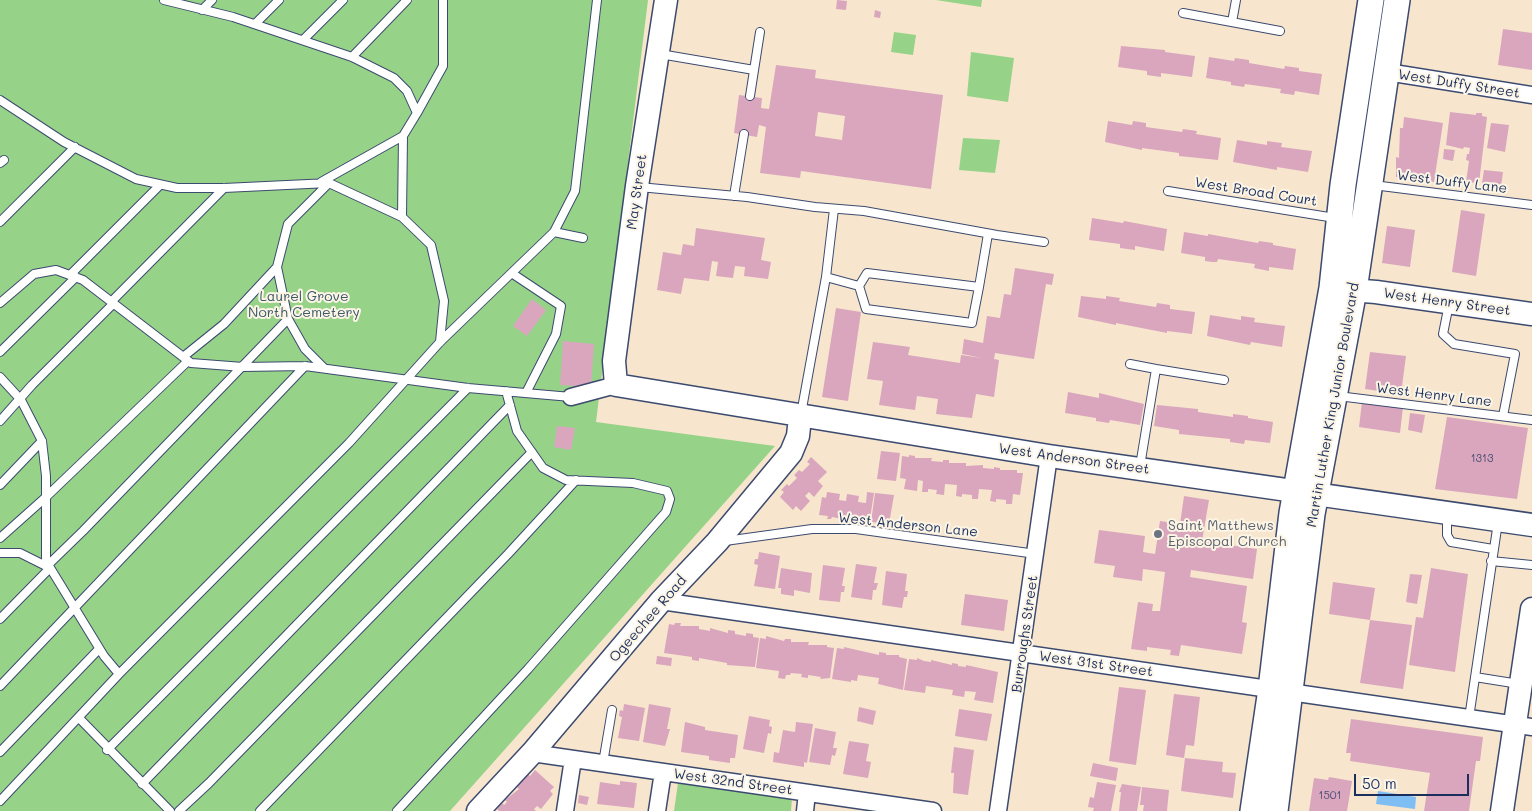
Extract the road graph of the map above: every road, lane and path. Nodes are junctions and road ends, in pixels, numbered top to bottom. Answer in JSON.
{"nodes":[{"id":1,"x":164,"y":0,"type":"edge"},
{"id":2,"x":212,"y":0,"type":"edge"},
{"id":3,"x":279,"y":0,"type":"edge"},
{"id":4,"x":343,"y":0,"type":"edge"},
{"id":5,"x":407,"y":0,"type":"edge"},
{"id":6,"x":443,"y":0,"type":"edge"},
{"id":7,"x":597,"y":0,"type":"edge"},
{"id":8,"x":666,"y":0,"type":"edge"},
{"id":9,"x":1236,"y":0,"type":"edge"},
{"id":10,"x":1370,"y":0,"type":"edge"},
{"id":11,"x":1397,"y":0,"type":"edge"},
{"id":12,"x":202,"y":10,"type":"junction"},
{"id":13,"x":1183,"y":13,"type":"dead end"},
{"id":14,"x":1232,"y":22,"type":"junction"},
{"id":15,"x":255,"y":24,"type":"junction"},
{"id":16,"x":1280,"y":31,"type":"dead end"},
{"id":17,"x":760,"y":32,"type":"dead end"},
{"id":18,"x":303,"y":40,"type":"junction"},
{"id":19,"x":659,"y":54,"type":"junction"},
{"id":20,"x":352,"y":57,"type":"junction"},
{"id":21,"x":754,"y":70,"type":"junction"},
{"id":22,"x":1386,"y":72,"type":"junction"},
{"id":23,"x":1532,"y":95,"type":"edge"},
{"id":24,"x":750,"y":96,"type":"dead end"},
{"id":25,"x":0,"y":100,"type":"edge"},
{"id":26,"x":417,"y":113,"type":"junction"},
{"id":27,"x":744,"y":134,"type":"dead end"},
{"id":28,"x":403,"y":136,"type":"junction"},
{"id":29,"x":74,"y":147,"type":"junction"},
{"id":30,"x":325,"y":182,"type":"junction"},
{"id":31,"x":160,"y":184,"type":"junction"},
{"id":32,"x":1369,"y":184,"type":"junction"},
{"id":33,"x":637,"y":186,"type":"junction"},
{"id":34,"x":224,"y":188,"type":"junction"},
{"id":35,"x":1168,"y":191,"type":"dead end"},
{"id":36,"x":734,"y":196,"type":"junction"},
{"id":37,"x":1532,"y":205,"type":"edge"},
{"id":38,"x":834,"y":209,"type":"junction"},
{"id":39,"x":402,"y":216,"type":"junction"},
{"id":40,"x":1340,"y":219,"type":"junction"},
{"id":41,"x":0,"y":222,"type":"edge"},
{"id":42,"x":554,"y":232,"type":"junction"},
{"id":43,"x":988,"y":234,"type":"junction"},
{"id":44,"x":583,"y":238,"type":"dead end"},
{"id":45,"x":1044,"y":242,"type":"dead end"},
{"id":46,"x":277,"y":267,"type":"junction"},
{"id":47,"x":513,"y":274,"type":"junction"},
{"id":48,"x":73,"y":276,"type":"junction"},
{"id":49,"x":826,"y":277,"type":"junction"},
{"id":50,"x":859,"y":286,"type":"junction"},
{"id":51,"x":979,"y":287,"type":"junction"},
{"id":52,"x":1343,"y":289,"type":"junction"},
{"id":53,"x":113,"y":302,"type":"junction"},
{"id":54,"x":1450,"y":302,"type":"junction"},
{"id":55,"x":0,"y":303,"type":"edge"},
{"id":56,"x":1532,"y":314,"type":"edge"},
{"id":57,"x":288,"y":319,"type":"junction"},
{"id":58,"x":440,"y":342,"type":"junction"},
{"id":59,"x":0,"y":352,"type":"edge"},
{"id":60,"x":186,"y":359,"type":"junction"},
{"id":61,"x":1130,"y":364,"type":"dead end"},
{"id":62,"x":305,"y":366,"type":"junction"},
{"id":63,"x":244,"y":367,"type":"junction"},
{"id":64,"x":324,"y":368,"type":"junction"},
{"id":65,"x":1156,"y":369,"type":"junction"},
{"id":66,"x":0,"y":377,"type":"edge"},
{"id":67,"x":408,"y":380,"type":"junction"},
{"id":68,"x":1224,"y":380,"type":"dead end"},
{"id":69,"x":616,"y":385,"type":"junction"},
{"id":70,"x":468,"y":388,"type":"junction"},
{"id":71,"x":506,"y":391,"type":"junction"},
{"id":72,"x":526,"y":393,"type":"junction"},
{"id":73,"x":1333,"y":395,"type":"junction"},
{"id":74,"x":571,"y":397,"type":"joint"},
{"id":75,"x":21,"y":400,"type":"junction"},
{"id":76,"x":510,"y":405,"type":"junction"},
{"id":77,"x":1503,"y":416,"type":"junction"},
{"id":78,"x":800,"y":417,"type":"junction"},
{"id":79,"x":1532,"y":420,"type":"edge"},
{"id":80,"x":0,"y":422,"type":"edge"},
{"id":81,"x":42,"y":441,"type":"junction"},
{"id":82,"x":532,"y":452,"type":"junction"},
{"id":83,"x":1049,"y":456,"type":"junction"},
{"id":84,"x":1140,"y":468,"type":"junction"},
{"id":85,"x":576,"y":480,"type":"junction"},
{"id":86,"x":0,"y":485,"type":"edge"},
{"id":87,"x":1307,"y":492,"type":"junction"},
{"id":88,"x":46,"y":497,"type":"junction"},
{"id":89,"x":1447,"y":512,"type":"junction"},
{"id":90,"x":1498,"y":520,"type":"junction"},
{"id":91,"x":1532,"y":526,"type":"edge"},
{"id":92,"x":0,"y":538,"type":"edge"},
{"id":93,"x":717,"y":542,"type":"junction"},
{"id":94,"x":1493,"y":549,"type":"junction"},
{"id":95,"x":0,"y":553,"type":"edge"},
{"id":96,"x":1036,"y":554,"type":"junction"},
{"id":97,"x":1491,"y":561,"type":"junction"},
{"id":98,"x":1532,"y":565,"type":"edge"},
{"id":99,"x":49,"y":566,"type":"junction"},
{"id":100,"x":661,"y":601,"type":"junction"},
{"id":101,"x":74,"y":608,"type":"junction"},
{"id":102,"x":0,"y":619,"type":"edge"},
{"id":103,"x":1531,"y":619,"type":"edge"},
{"id":104,"x":99,"y":649,"type":"junction"},
{"id":105,"x":1022,"y":653,"type":"junction"},
{"id":106,"x":119,"y":674,"type":"junction"},
{"id":107,"x":1475,"y":677,"type":"junction"},
{"id":108,"x":1521,"y":684,"type":"junction"},
{"id":109,"x":0,"y":686,"type":"edge"},
{"id":110,"x":1281,"y":691,"type":"junction"},
{"id":111,"x":612,"y":710,"type":"dead end"},
{"id":112,"x":78,"y":718,"type":"junction"},
{"id":113,"x":1469,"y":718,"type":"junction"},
{"id":114,"x":1523,"y":726,"type":"edge"},
{"id":115,"x":107,"y":750,"type":"junction"},
{"id":116,"x":0,"y":752,"type":"edge"},
{"id":117,"x":532,"y":753,"type":"junction"},
{"id":118,"x":573,"y":759,"type":"junction"},
{"id":119,"x":603,"y":763,"type":"junction"},
{"id":120,"x":663,"y":772,"type":"junction"},
{"id":121,"x":142,"y":784,"type":"junction"},
{"id":122,"x":808,"y":793,"type":"junction"},
{"id":123,"x":0,"y":801,"type":"edge"},
{"id":124,"x":903,"y":809,"type":"edge"},
{"id":125,"x":170,"y":811,"type":"edge"},
{"id":126,"x":178,"y":811,"type":"edge"},
{"id":127,"x":260,"y":811,"type":"edge"},
{"id":128,"x":398,"y":811,"type":"edge"},
{"id":129,"x":478,"y":811,"type":"edge"},
{"id":130,"x":565,"y":811,"type":"edge"},
{"id":131,"x":657,"y":811,"type":"edge"},
{"id":132,"x":805,"y":811,"type":"edge"},
{"id":133,"x":933,"y":811,"type":"edge"},
{"id":134,"x":998,"y":811,"type":"edge"},
{"id":135,"x":1253,"y":811,"type":"edge"},
{"id":136,"x":1275,"y":811,"type":"edge"},
{"id":137,"x":1502,"y":811,"type":"edge"}],
"edges":[{"from":1,"to":12,"type":"lane"},
{"from":2,"to":12,"type":"lane"},
{"from":3,"to":15,"type":"lane"},
{"from":4,"to":18,"type":"lane"},
{"from":5,"to":20,"type":"lane"},
{"from":6,"to":26,"type":"lane"},
{"from":7,"to":42,"type":"lane"},
{"from":8,"to":19,"type":"street","name":"May Street"},
{"from":9,"to":14,"type":"lane"},
{"from":10,"to":40,"type":"main road","name":"Martin Luther King Junior Boulevard"},
{"from":11,"to":22,"type":"main road","name":"Martin Luther King Junior Boulevard"},
{"from":12,"to":15,"type":"lane"},
{"from":13,"to":14,"type":"lane"},
{"from":14,"to":16,"type":"lane"},
{"from":15,"to":18,"type":"lane"},
{"from":17,"to":21,"type":"lane"},
{"from":18,"to":20,"type":"lane"},
{"from":19,"to":21,"type":"lane"},
{"from":19,"to":33,"type":"street","name":"May Street"},
{"from":20,"to":26,"type":"lane"},
{"from":21,"to":24,"type":"lane"},
{"from":22,"to":23,"type":"street","name":"West Duffy Street"},
{"from":22,"to":32,"type":"main road","name":"Martin Luther King Junior Boulevard"},
{"from":25,"to":29,"type":"lane"},
{"from":26,"to":28,"type":"lane"},
{"from":27,"to":36,"type":"lane"},
{"from":28,"to":30,"type":"lane"},
{"from":28,"to":39,"type":"lane"},
{"from":29,"to":31,"type":"lane"},
{"from":29,"to":41,"type":"lane"},
{"from":30,"to":34,"type":"lane"},
{"from":30,"to":39,"type":"lane"},
{"from":30,"to":46,"type":"lane"},
{"from":31,"to":34,"type":"lane"},
{"from":31,"to":48,"type":"lane"},
{"from":32,"to":37,"type":"lane","name":"West Duffy Lane"},
{"from":32,"to":52,"type":"main road","name":"Martin Luther King Junior Boulevard"},
{"from":33,"to":36,"type":"lane"},
{"from":33,"to":69,"type":"street","name":"May Street"},
{"from":34,"to":53,"type":"lane"},
{"from":35,"to":40,"type":"lane","name":"West Broad Court"},
{"from":36,"to":38,"type":"lane"},
{"from":38,"to":43,"type":"lane"},
{"from":38,"to":49,"type":"lane"},
{"from":39,"to":58,"type":"lane"},
{"from":40,"to":52,"type":"main road","name":"Martin Luther King Junior Boulevard"},
{"from":42,"to":44,"type":"lane"},
{"from":42,"to":47,"type":"lane"},
{"from":43,"to":45,"type":"lane"},
{"from":43,"to":51,"type":"lane"},
{"from":46,"to":57,"type":"lane"},
{"from":46,"to":60,"type":"lane"},
{"from":47,"to":58,"type":"lane"},
{"from":47,"to":72,"type":"lane"},
{"from":48,"to":53,"type":"lane"},
{"from":48,"to":55,"type":"lane"},
{"from":48,"to":59,"type":"lane"},
{"from":49,"to":50,"type":"lane"},
{"from":49,"to":78,"type":"lane"},
{"from":50,"to":51,"type":"lane"},
{"from":50,"to":51,"type":"lane"},
{"from":52,"to":54,"type":"street","name":"West Henry Street"},
{"from":52,"to":73,"type":"main road","name":"Martin Luther King Junior Boulevard"},
{"from":52,"to":87,"type":"main road","name":"Martin Luther King Junior Boulevard"},
{"from":53,"to":60,"type":"lane"},
{"from":53,"to":75,"type":"lane"},
{"from":54,"to":56,"type":"street","name":"West Henry Street"},
{"from":54,"to":77,"type":"lane"},
{"from":57,"to":63,"type":"lane"},
{"from":57,"to":64,"type":"lane"},
{"from":58,"to":67,"type":"lane"},
{"from":60,"to":63,"type":"lane"},
{"from":60,"to":88,"type":"lane"},
{"from":61,"to":65,"type":"lane"},
{"from":62,"to":63,"type":"lane"},
{"from":62,"to":64,"type":"lane"},
{"from":62,"to":101,"type":"lane"},
{"from":63,"to":99,"type":"lane"},
{"from":64,"to":67,"type":"lane"},
{"from":65,"to":68,"type":"lane"},
{"from":65,"to":84,"type":"lane"},
{"from":66,"to":75,"type":"lane"},
{"from":67,"to":70,"type":"lane"},
{"from":67,"to":106,"type":"lane"},
{"from":69,"to":74,"type":"street"},
{"from":69,"to":78,"type":"street","name":"West Anderson Street"},
{"from":70,"to":71,"type":"lane"},
{"from":70,"to":115,"type":"lane"},
{"from":71,"to":72,"type":"lane"},
{"from":71,"to":76,"type":"lane"},
{"from":72,"to":74,"type":"lane"},
{"from":73,"to":77,"type":"lane","name":"West Henry Lane"},
{"from":73,"to":87,"type":"main road","name":"Martin Luther King Junior Boulevard"},
{"from":75,"to":80,"type":"lane"},
{"from":75,"to":81,"type":"lane"},
{"from":76,"to":82,"type":"lane"},
{"from":76,"to":121,"type":"lane"},
{"from":77,"to":79,"type":"lane","name":"West Henry Lane"},
{"from":78,"to":83,"type":"street","name":"West Anderson Street"},
{"from":78,"to":93,"type":"street","name":"Ogeechee Road"},
{"from":81,"to":86,"type":"lane"},
{"from":81,"to":88,"type":"lane"},
{"from":82,"to":85,"type":"lane"},
{"from":82,"to":126,"type":"lane"},
{"from":83,"to":84,"type":"street","name":"West Anderson Street"},
{"from":83,"to":96,"type":"street","name":"Burroughs Street"},
{"from":84,"to":87,"type":"street","name":"West Anderson Street"},
{"from":85,"to":127,"type":"lane"},
{"from":85,"to":128,"type":"lane"},
{"from":87,"to":89,"type":"street","name":"West Anderson Street"},
{"from":87,"to":110,"type":"main road","name":"Martin Luther King Junior Boulevard"},
{"from":88,"to":92,"type":"lane"},
{"from":88,"to":99,"type":"lane"},
{"from":89,"to":90,"type":"street","name":"West Anderson Street"},
{"from":89,"to":94,"type":"lane"},
{"from":90,"to":91,"type":"street","name":"West Anderson Street"},
{"from":90,"to":94,"type":"lane"},
{"from":93,"to":96,"type":"lane","name":"West Anderson Lane"},
{"from":93,"to":100,"type":"street","name":"Ogeechee Road"},
{"from":94,"to":97,"type":"lane"},
{"from":95,"to":99,"type":"lane"},
{"from":96,"to":105,"type":"street","name":"Burroughs Street"},
{"from":97,"to":98,"type":"lane"},
{"from":97,"to":107,"type":"lane"},
{"from":99,"to":101,"type":"lane"},
{"from":99,"to":102,"type":"lane"},
{"from":100,"to":105,"type":"street","name":"West 31st Street"},
{"from":100,"to":117,"type":"street","name":"Ogeechee Road"},
{"from":101,"to":104,"type":"lane"},
{"from":101,"to":109,"type":"lane"},
{"from":103,"to":108,"type":"street"},
{"from":104,"to":106,"type":"lane"},
{"from":104,"to":116,"type":"lane"},
{"from":105,"to":110,"type":"street","name":"West 31st Street"},
{"from":105,"to":134,"type":"street","name":"Burroughs Street"},
{"from":106,"to":112,"type":"lane"},
{"from":107,"to":108,"type":"lane"},
{"from":107,"to":113,"type":"lane"},
{"from":108,"to":114,"type":"street"},
{"from":110,"to":113,"type":"street","name":"West 31st Street"},
{"from":110,"to":135,"type":"main road","name":"Martin Luther King Junior Boulevard"},
{"from":110,"to":136,"type":"main road","name":"Martin Luther King Junior Boulevard"},
{"from":111,"to":119,"type":"lane"},
{"from":112,"to":115,"type":"lane"},
{"from":112,"to":123,"type":"lane"},
{"from":113,"to":114,"type":"street","name":"West 31st Street"},
{"from":114,"to":137,"type":"street"},
{"from":115,"to":121,"type":"lane"},
{"from":117,"to":118,"type":"street","name":"West 32nd Street"},
{"from":117,"to":129,"type":"street","name":"Ogeechee Road"},
{"from":118,"to":119,"type":"street","name":"West 32nd Street"},
{"from":118,"to":130,"type":"street"},
{"from":119,"to":120,"type":"street","name":"West 32nd Street"},
{"from":120,"to":122,"type":"street","name":"West 32nd Street"},
{"from":120,"to":131,"type":"street"},
{"from":121,"to":125,"type":"lane"},
{"from":122,"to":124,"type":"street","name":"West 32nd Street"},
{"from":122,"to":132,"type":"street"},
{"from":124,"to":133,"type":"street","name":"West 32nd Street"}]}
